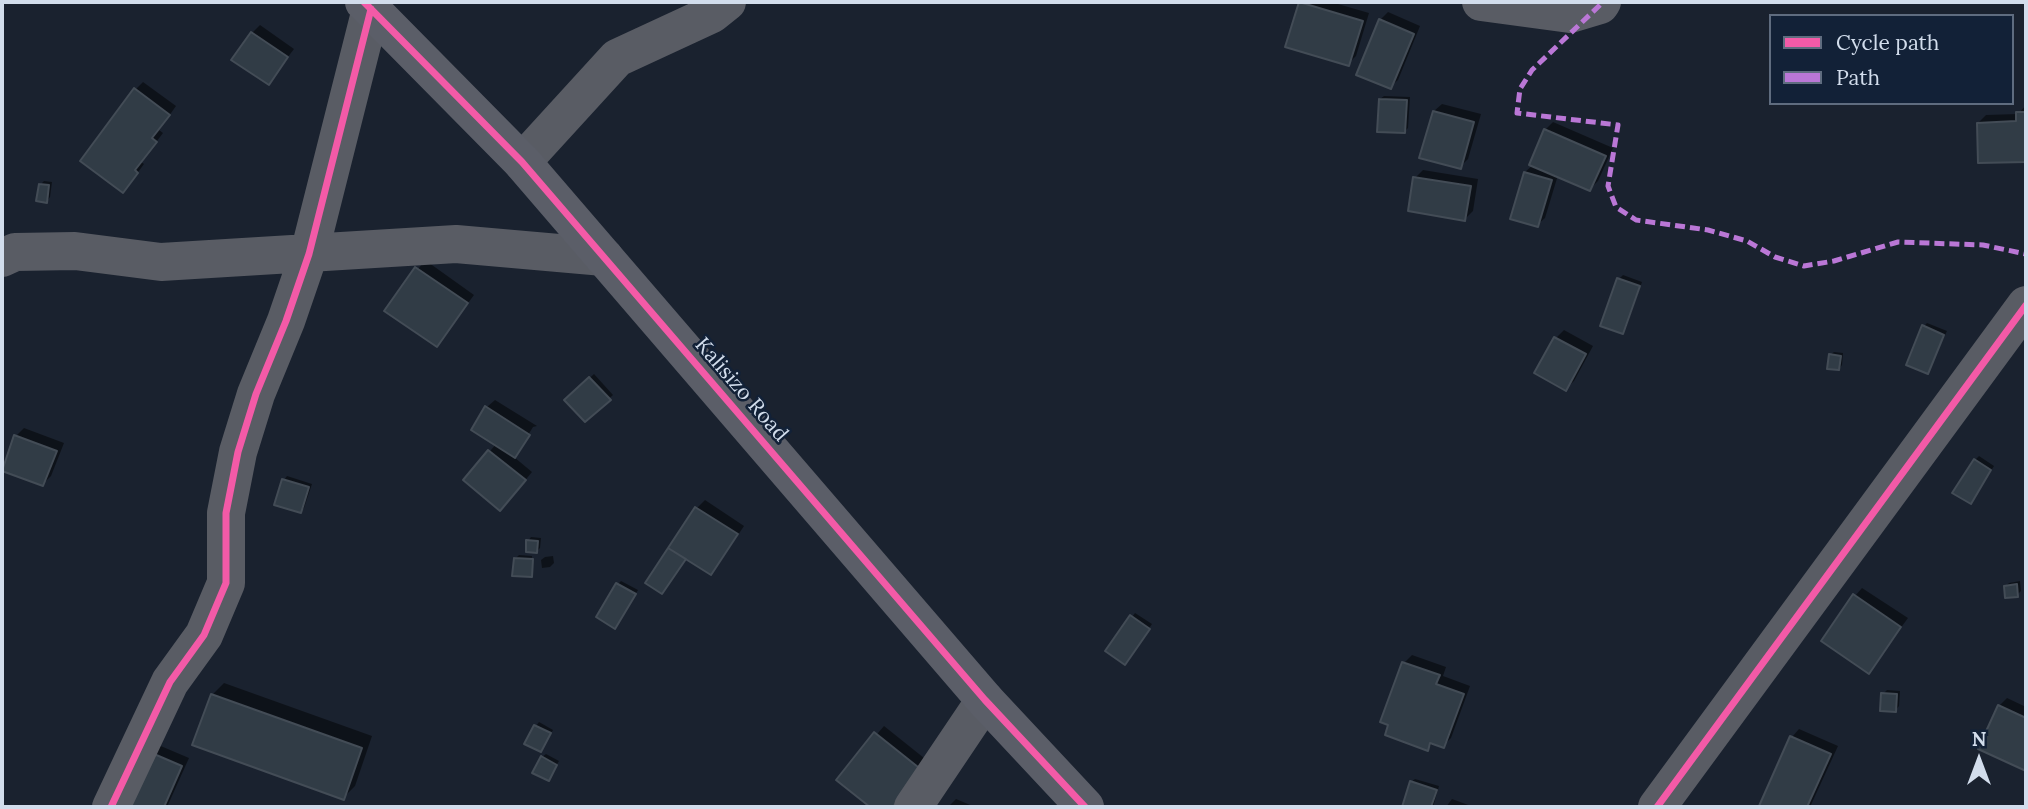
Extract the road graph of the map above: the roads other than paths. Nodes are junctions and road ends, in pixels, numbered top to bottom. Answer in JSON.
{"nodes":[{"id":1,"x":1481,"y":2,"type":"edge"},
{"id":2,"x":1602,"y":2,"type":"edge"},
{"id":3,"x":368,"y":5,"type":"edge"},
{"id":4,"x":716,"y":6,"type":"edge"},
{"id":5,"x":522,"y":162,"type":"junction"},
{"id":6,"x":309,"y":254,"type":"junction"},
{"id":7,"x":604,"y":257,"type":"junction"},
{"id":8,"x":2,"y":258,"type":"edge"},
{"id":9,"x":2026,"y":304,"type":"edge"},
{"id":10,"x":985,"y":700,"type":"junction"},
{"id":11,"x":111,"y":807,"type":"edge"},
{"id":12,"x":913,"y":807,"type":"edge"},
{"id":13,"x":1085,"y":807,"type":"edge"},
{"id":14,"x":1657,"y":807,"type":"edge"}],
"edges":[{"from":1,"to":2,"type":"street"},
{"from":3,"to":5,"type":"street","name":"Kalisizo Road"},
{"from":3,"to":6,"type":"street"},
{"from":4,"to":5,"type":"street"},
{"from":5,"to":7,"type":"street","name":"Kalisizo Road"},
{"from":6,"to":7,"type":"street"},
{"from":6,"to":8,"type":"street"},
{"from":6,"to":11,"type":"street"},
{"from":7,"to":10,"type":"street","name":"Kalisizo Road"},
{"from":9,"to":14,"type":"street"},
{"from":10,"to":12,"type":"street"},
{"from":10,"to":13,"type":"street","name":"Kalisizo Road"}]}
